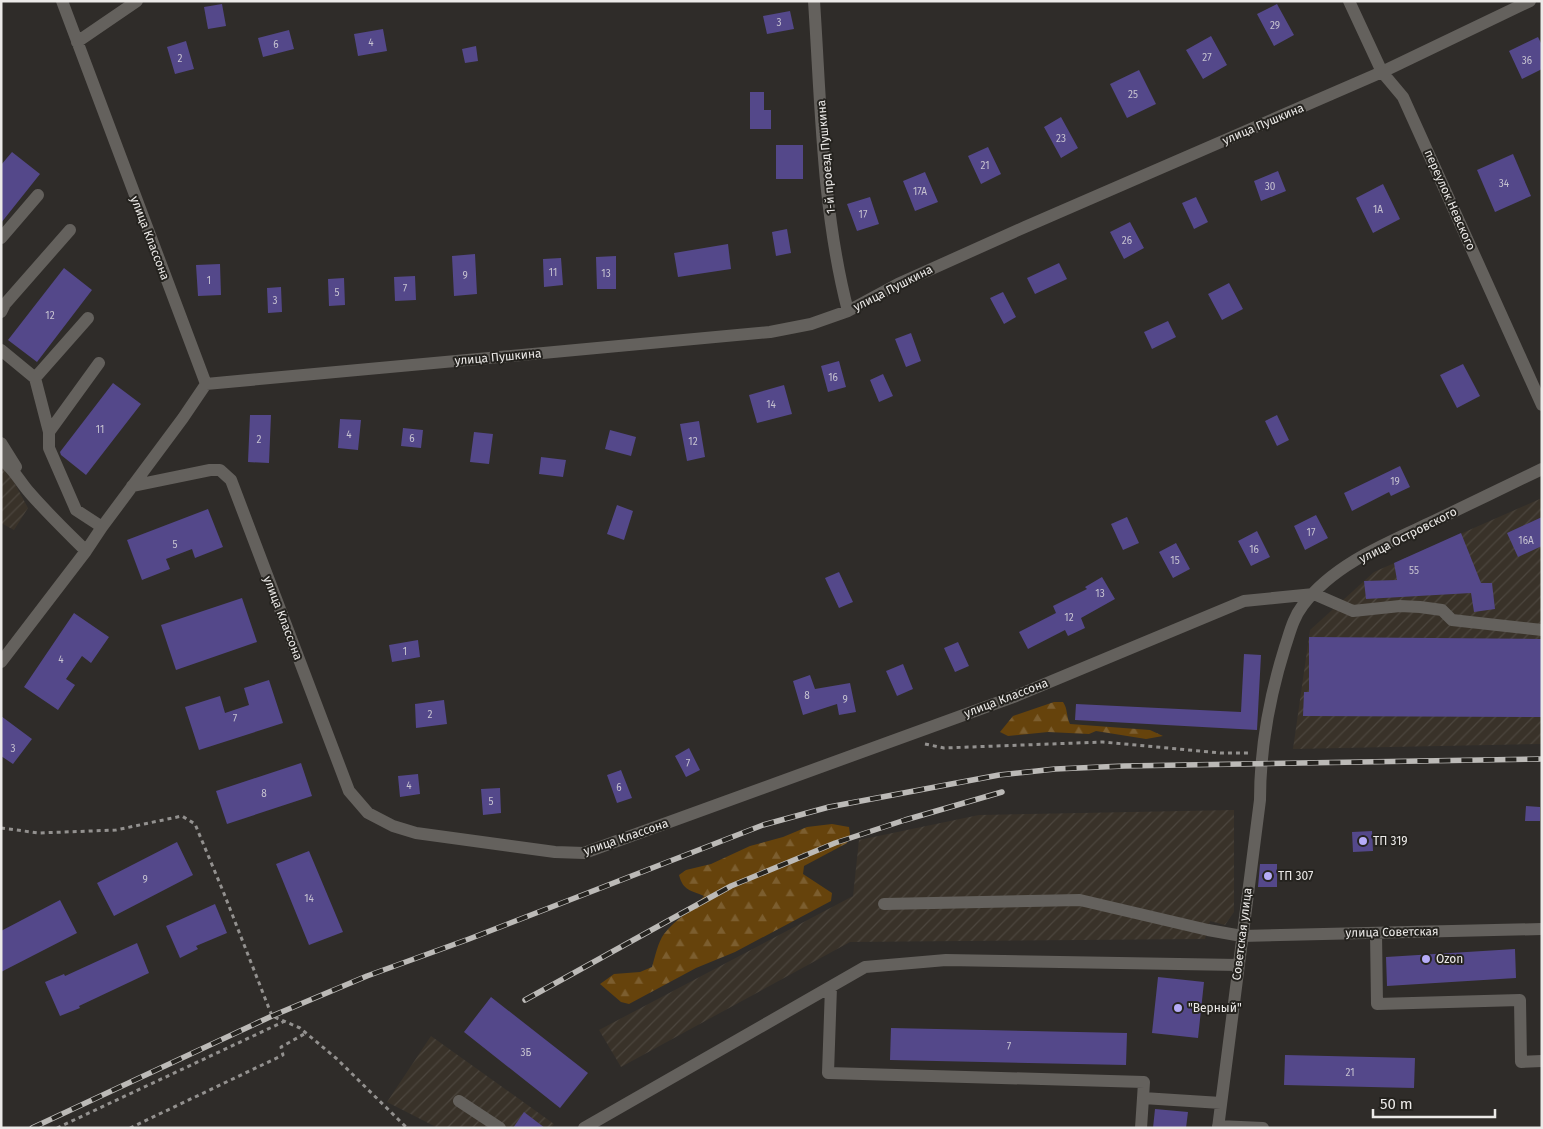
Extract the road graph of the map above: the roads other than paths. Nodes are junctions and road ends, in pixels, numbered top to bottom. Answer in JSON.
{"nodes":[{"id":1,"x":62,"y":1,"type":"edge"},
{"id":2,"x":137,"y":1,"type":"edge"},
{"id":3,"x":814,"y":1,"type":"edge"},
{"id":4,"x":1348,"y":1,"type":"edge"},
{"id":5,"x":1530,"y":1,"type":"edge"},
{"id":6,"x":76,"y":42,"type":"junction"},
{"id":7,"x":1382,"y":72,"type":"junction"},
{"id":8,"x":38,"y":195,"type":"dead end"},
{"id":9,"x":70,"y":230,"type":"dead end"},
{"id":10,"x":1,"y":238,"type":"edge"},
{"id":11,"x":2,"y":306,"type":"edge"},
{"id":12,"x":848,"y":311,"type":"junction"},
{"id":13,"x":88,"y":318,"type":"dead end"},
{"id":14,"x":1,"y":350,"type":"edge"},
{"id":15,"x":99,"y":363,"type":"dead end"},
{"id":16,"x":35,"y":378,"type":"junction"},
{"id":17,"x":206,"y":384,"type":"junction"},
{"id":18,"x":1542,"y":405,"type":"edge"},
{"id":19,"x":49,"y":432,"type":"junction"},
{"id":20,"x":1,"y":443,"type":"edge"},
{"id":21,"x":1,"y":460,"type":"edge"},
{"id":22,"x":1542,"y":469,"type":"edge"},
{"id":23,"x":132,"y":486,"type":"junction"},
{"id":24,"x":39,"y":503,"type":"junction"},
{"id":25,"x":102,"y":527,"type":"junction"},
{"id":26,"x":86,"y":551,"type":"junction"},
{"id":27,"x":1314,"y":594,"type":"junction"},
{"id":28,"x":1542,"y":630,"type":"edge"},
{"id":29,"x":1,"y":662,"type":"edge"},
{"id":30,"x":1260,"y":800,"type":"joint"},
{"id":31,"x":884,"y":904,"type":"dead end"},
{"id":32,"x":1542,"y":929,"type":"edge"},
{"id":33,"x":1376,"y":933,"type":"junction"},
{"id":34,"x":1242,"y":936,"type":"junction"},
{"id":35,"x":1238,"y":964,"type":"junction"},
{"id":36,"x":831,"y":987,"type":"junction"},
{"id":37,"x":1542,"y":1061,"type":"edge"},
{"id":38,"x":1143,"y":1098,"type":"junction"},
{"id":39,"x":460,"y":1101,"type":"dead end"},
{"id":40,"x":1221,"y":1103,"type":"junction"},
{"id":41,"x":1218,"y":1127,"type":"edge"},
{"id":42,"x":500,"y":1128,"type":"edge"},
{"id":43,"x":584,"y":1128,"type":"edge"},
{"id":44,"x":1141,"y":1128,"type":"edge"},
{"id":45,"x":1263,"y":1128,"type":"edge"}],
"edges":[{"from":1,"to":6,"type":"street","name":"улица Классона"},
{"from":2,"to":6,"type":"street"},
{"from":3,"to":12,"type":"street","name":"1-й проезд Пушкина"},
{"from":4,"to":7,"type":"street","name":"переулок Невского"},
{"from":5,"to":7,"type":"street","name":"улица Пушкина"},
{"from":6,"to":17,"type":"street","name":"улица Классона"},
{"from":7,"to":12,"type":"street","name":"улица Пушкина"},
{"from":7,"to":18,"type":"street","name":"переулок Невского"},
{"from":8,"to":10,"type":"street"},
{"from":9,"to":11,"type":"street"},
{"from":12,"to":17,"type":"street","name":"улица Пушкина"},
{"from":13,"to":16,"type":"street"},
{"from":14,"to":16,"type":"street"},
{"from":15,"to":19,"type":"street"},
{"from":16,"to":19,"type":"street"},
{"from":17,"to":23,"type":"street"},
{"from":19,"to":25,"type":"street"},
{"from":20,"to":24,"type":"street"},
{"from":21,"to":24,"type":"street"},
{"from":22,"to":27,"type":"street","name":"улица Островского"},
{"from":23,"to":25,"type":"street"},
{"from":23,"to":27,"type":"street","name":"улица Классона"},
{"from":24,"to":26,"type":"street"},
{"from":25,"to":26,"type":"street"},
{"from":26,"to":29,"type":"street"},
{"from":27,"to":28,"type":"street"},
{"from":27,"to":30,"type":"street","name":"улица Островского"},
{"from":30,"to":34,"type":"street","name":"Советская улица"},
{"from":31,"to":34,"type":"street","name":"улица Советская"},
{"from":32,"to":33,"type":"street","name":"улица Советская"},
{"from":33,"to":34,"type":"street","name":"улица Советская"},
{"from":33,"to":37,"type":"street"},
{"from":34,"to":35,"type":"street","name":"Советская улица"},
{"from":35,"to":36,"type":"street"},
{"from":35,"to":40,"type":"street","name":"Советская улица"},
{"from":36,"to":38,"type":"street"},
{"from":36,"to":43,"type":"street"},
{"from":38,"to":40,"type":"street"},
{"from":38,"to":44,"type":"street"},
{"from":39,"to":42,"type":"street"},
{"from":40,"to":41,"type":"street","name":"Советская улица"},
{"from":41,"to":45,"type":"street"}]}
